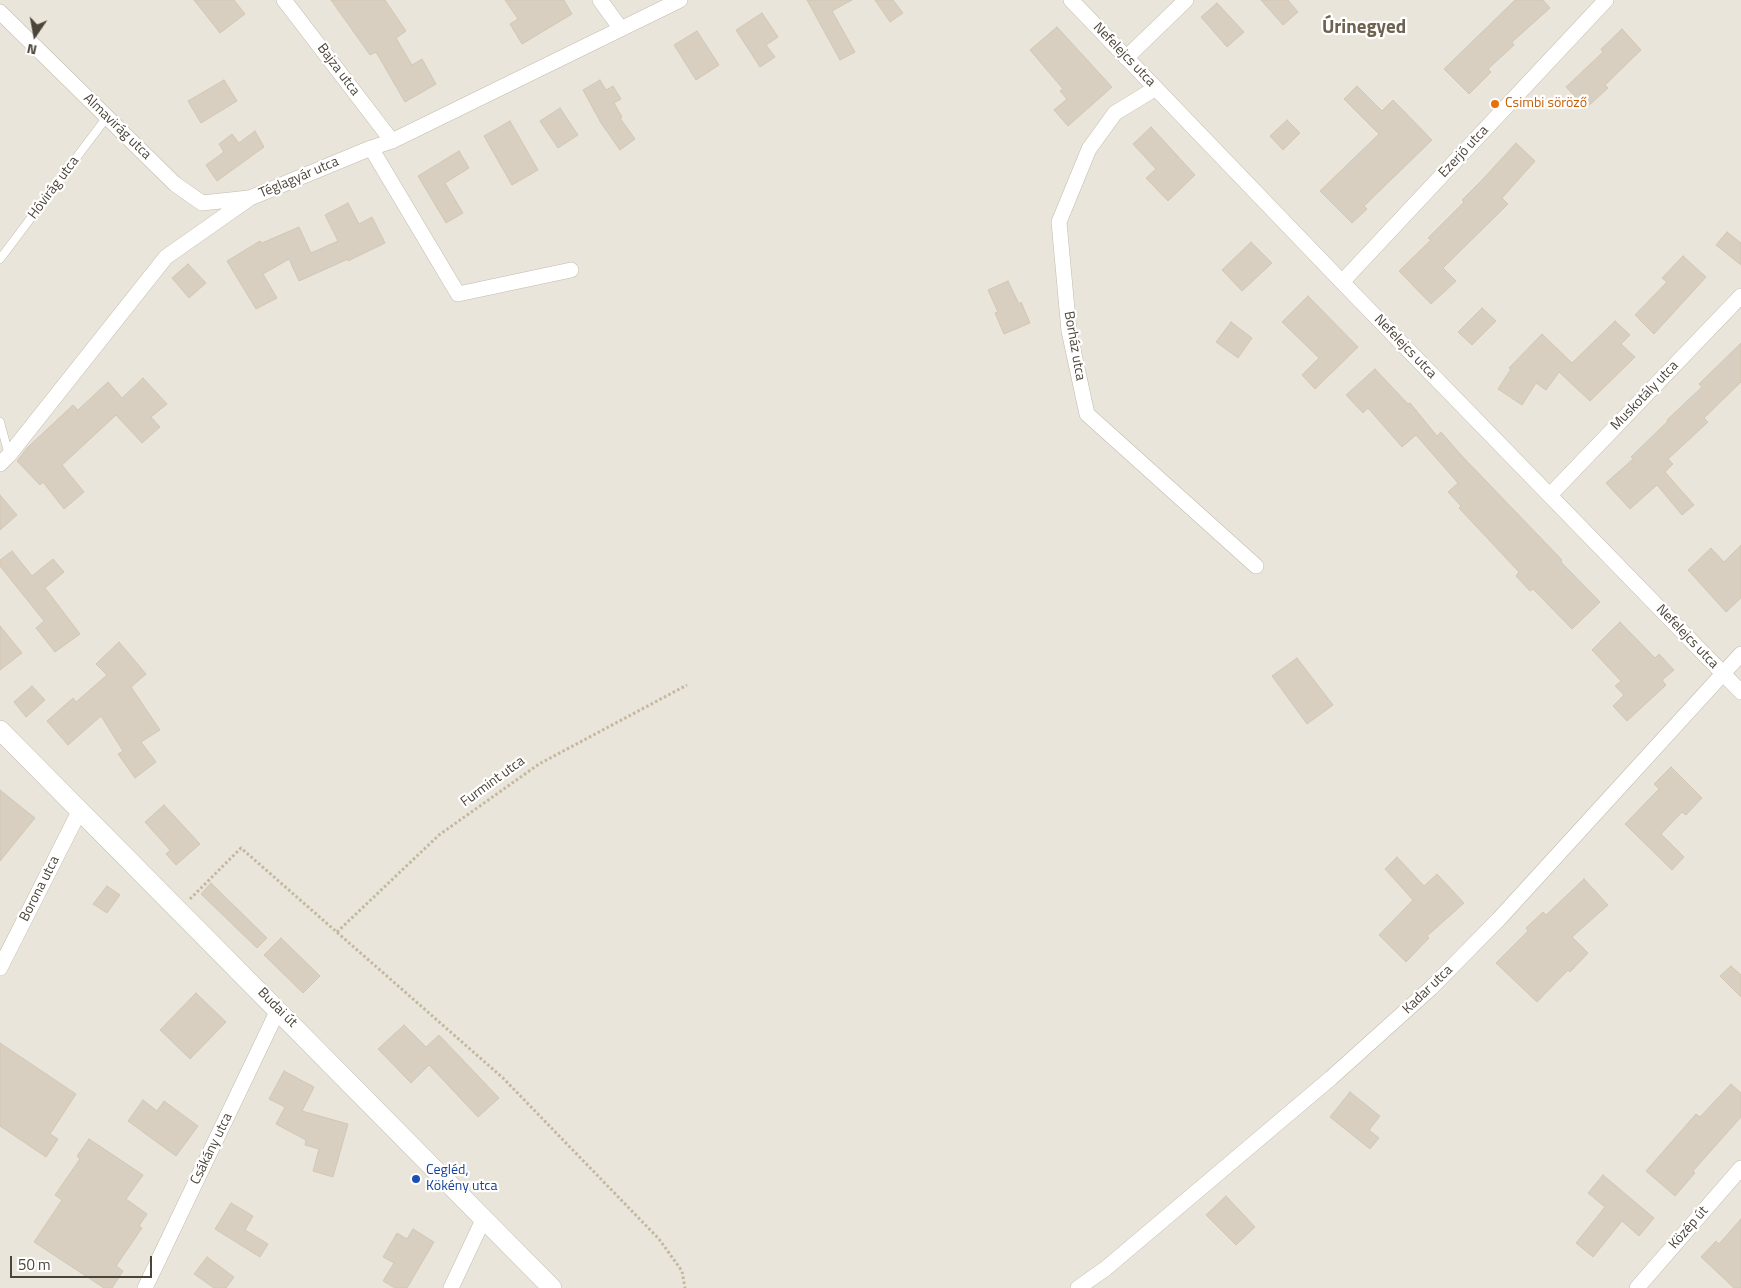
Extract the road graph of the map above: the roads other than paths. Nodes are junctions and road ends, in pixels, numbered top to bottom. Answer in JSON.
{"nodes":[{"id":1,"x":284,"y":0,"type":"edge"},
{"id":2,"x":600,"y":0,"type":"edge"},
{"id":3,"x":680,"y":0,"type":"edge"},
{"id":4,"x":1071,"y":0,"type":"edge"},
{"id":5,"x":1186,"y":0,"type":"edge"},
{"id":6,"x":1606,"y":0,"type":"edge"},
{"id":7,"x":0,"y":12,"type":"edge"},
{"id":8,"x":621,"y":29,"type":"junction"},
{"id":9,"x":1126,"y":58,"type":"junction"},
{"id":10,"x":1156,"y":88,"type":"junction"},
{"id":11,"x":107,"y":117,"type":"junction"},
{"id":12,"x":392,"y":141,"type":"junction"},
{"id":13,"x":371,"y":148,"type":"junction"},
{"id":14,"x":250,"y":198,"type":"junction"},
{"id":15,"x":0,"y":259,"type":"edge"},
{"id":16,"x":571,"y":270,"type":"dead end"},
{"id":17,"x":1342,"y":282,"type":"junction"},
{"id":18,"x":1741,"y":296,"type":"edge"},
{"id":19,"x":0,"y":422,"type":"edge"},
{"id":20,"x":5,"y":460,"type":"edge"},
{"id":21,"x":1550,"y":495,"type":"junction"},
{"id":22,"x":1256,"y":566,"type":"dead end"},
{"id":23,"x":1741,"y":654,"type":"edge"},
{"id":24,"x":1722,"y":674,"type":"junction"},
{"id":25,"x":1741,"y":692,"type":"edge"},
{"id":26,"x":0,"y":730,"type":"edge"},
{"id":27,"x":80,"y":810,"type":"junction"},
{"id":28,"x":0,"y":968,"type":"edge"},
{"id":29,"x":278,"y":1010,"type":"junction"},
{"id":30,"x":1741,"y":1168,"type":"edge"},
{"id":31,"x":484,"y":1218,"type":"junction"},
{"id":32,"x":145,"y":1288,"type":"edge"},
{"id":33,"x":451,"y":1288,"type":"edge"},
{"id":34,"x":552,"y":1288,"type":"edge"},
{"id":35,"x":1078,"y":1288,"type":"edge"},
{"id":36,"x":1637,"y":1288,"type":"edge"}],
"edges":[{"from":1,"to":12,"type":"street","name":"Bajza utca"},
{"from":2,"to":8,"type":"street"},
{"from":3,"to":8,"type":"street","name":"Téglagyár utca"},
{"from":4,"to":9,"type":"street","name":"Nefelejcs utca"},
{"from":5,"to":9,"type":"street"},
{"from":6,"to":17,"type":"street","name":"Ezerjó utca"},
{"from":7,"to":11,"type":"street","name":"Almavirág utca"},
{"from":8,"to":12,"type":"street","name":"Téglagyár utca"},
{"from":9,"to":10,"type":"street","name":"Nefelejcs utca"},
{"from":10,"to":17,"type":"street","name":"Nefelejcs utca"},
{"from":10,"to":22,"type":"street","name":"Borház utca"},
{"from":11,"to":14,"type":"street","name":"Almavirág utca"},
{"from":11,"to":15,"type":"lane","name":"Hóvirág utca"},
{"from":12,"to":13,"type":"street","name":"Téglagyár utca"},
{"from":13,"to":14,"type":"street","name":"Téglagyár utca"},
{"from":13,"to":16,"type":"street"},
{"from":14,"to":20,"type":"street","name":"Téglagyár utca"},
{"from":17,"to":21,"type":"street","name":"Nefelejcs utca"},
{"from":18,"to":21,"type":"street","name":"Muskotály utca"},
{"from":19,"to":20,"type":"lane"},
{"from":21,"to":24,"type":"street","name":"Nefelejcs utca"},
{"from":23,"to":24,"type":"street","name":"Kadar utca"},
{"from":24,"to":25,"type":"street","name":"Nefelejcs utca"},
{"from":24,"to":35,"type":"street","name":"Kadar utca"},
{"from":26,"to":27,"type":"street","name":"Budai út"},
{"from":27,"to":28,"type":"street","name":"Borona utca"},
{"from":27,"to":29,"type":"street","name":"Budai út"},
{"from":29,"to":31,"type":"street","name":"Budai út"},
{"from":29,"to":32,"type":"street","name":"Csákány utca"},
{"from":30,"to":36,"type":"street","name":"Közép út"},
{"from":31,"to":33,"type":"street"},
{"from":31,"to":34,"type":"street","name":"Budai út"}]}
